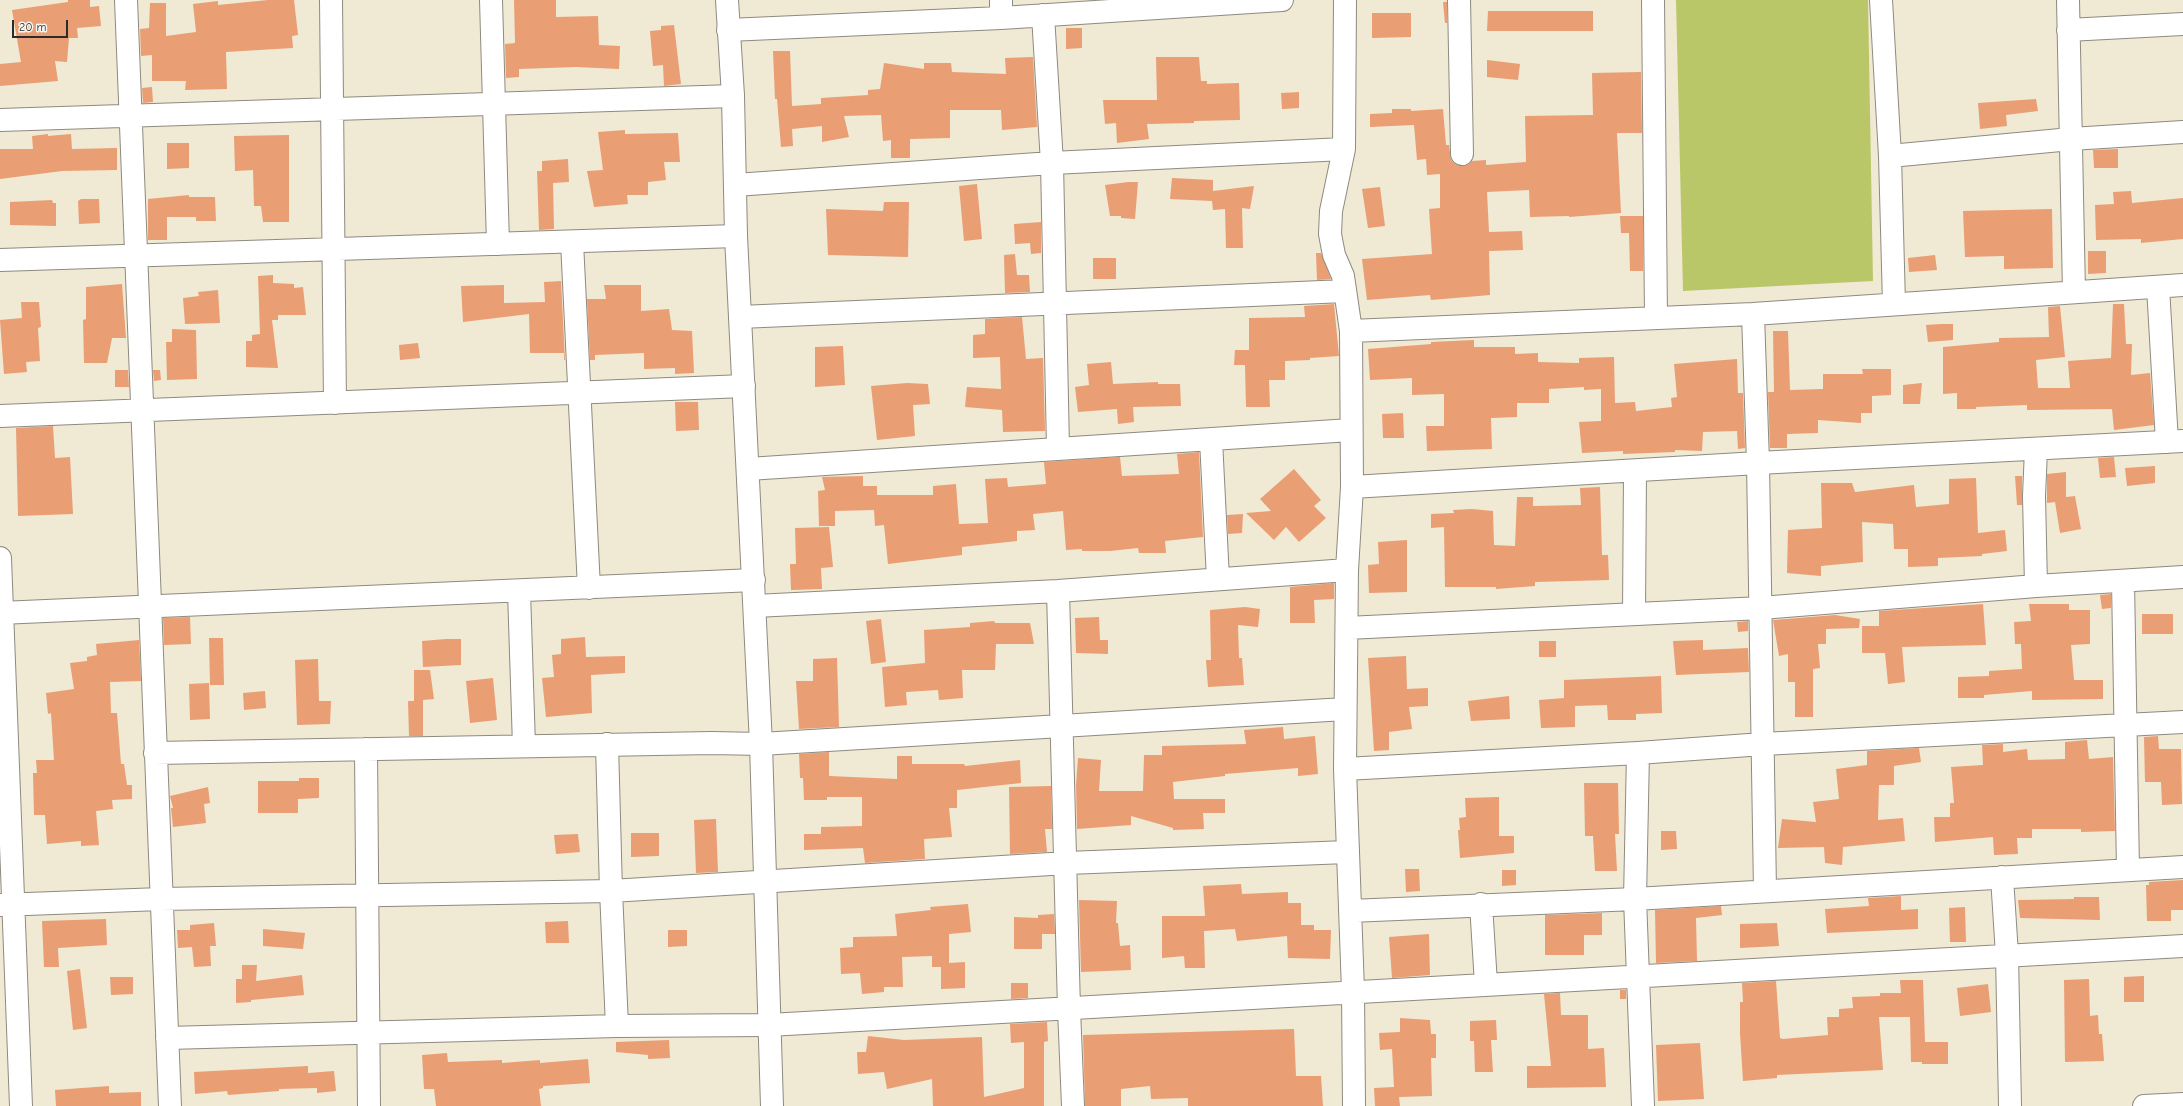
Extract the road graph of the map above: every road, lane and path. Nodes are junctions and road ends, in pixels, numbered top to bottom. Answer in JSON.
{"nodes":[{"id":1,"x":126,"y":0,"type":"edge"},
{"id":2,"x":331,"y":0,"type":"edge"},
{"id":3,"x":491,"y":0,"type":"edge"},
{"id":4,"x":727,"y":0,"type":"edge"},
{"id":5,"x":1282,"y":0,"type":"edge"},
{"id":6,"x":1345,"y":0,"type":"edge"},
{"id":7,"x":1459,"y":0,"type":"edge"},
{"id":8,"x":1653,"y":0,"type":"edge"},
{"id":9,"x":1881,"y":0,"type":"edge"},
{"id":10,"x":2068,"y":0,"type":"edge"},
{"id":11,"x":1001,"y":9,"type":"edge"},
{"id":12,"x":1043,"y":15,"type":"junction"},
{"id":13,"x":2183,"y":24,"type":"edge"},
{"id":14,"x":728,"y":30,"type":"junction"},
{"id":15,"x":2068,"y":30,"type":"junction"},
{"id":16,"x":732,"y":96,"type":"junction"},
{"id":17,"x":494,"y":105,"type":"junction"},
{"id":18,"x":334,"y":108,"type":"junction"},
{"id":19,"x":130,"y":114,"type":"junction"},
{"id":20,"x":0,"y":120,"type":"edge"},
{"id":21,"x":2183,"y":132,"type":"edge"},
{"id":22,"x":2071,"y":139,"type":"junction"},
{"id":23,"x":1344,"y":149,"type":"junction"},
{"id":24,"x":1462,"y":154,"type":"dead end"},
{"id":25,"x":1890,"y":156,"type":"junction"},
{"id":26,"x":1052,"y":163,"type":"junction"},
{"id":27,"x":735,"y":185,"type":"junction"},
{"id":28,"x":736,"y":236,"type":"junction"},
{"id":29,"x":572,"y":242,"type":"junction"},
{"id":30,"x":498,"y":244,"type":"junction"},
{"id":31,"x":334,"y":250,"type":"junction"},
{"id":32,"x":136,"y":256,"type":"junction"},
{"id":33,"x":0,"y":260,"type":"edge"},
{"id":34,"x":2183,"y":286,"type":"edge"},
{"id":35,"x":2158,"y":287,"type":"junction"},
{"id":36,"x":1345,"y":291,"type":"junction"},
{"id":37,"x":2074,"y":292,"type":"junction"},
{"id":38,"x":1054,"y":303,"type":"junction"},
{"id":39,"x":1894,"y":304,"type":"junction"},
{"id":40,"x":1753,"y":314,"type":"junction"},
{"id":41,"x":740,"y":317,"type":"junction"},
{"id":42,"x":1656,"y":318,"type":"junction"},
{"id":43,"x":1351,"y":331,"type":"junction"},
{"id":44,"x":744,"y":386,"type":"junction"},
{"id":45,"x":580,"y":394,"type":"junction"},
{"id":46,"x":335,"y":403,"type":"junction"},
{"id":47,"x":142,"y":410,"type":"junction"},
{"id":48,"x":0,"y":416,"type":"edge"},
{"id":49,"x":1351,"y":430,"type":"junction"},
{"id":50,"x":1211,"y":440,"type":"junction"},
{"id":51,"x":2175,"y":442,"type":"edge"},
{"id":52,"x":1058,"y":448,"type":"junction"},
{"id":53,"x":2036,"y":450,"type":"junction"},
{"id":54,"x":1758,"y":463,"type":"junction"},
{"id":55,"x":748,"y":469,"type":"junction"},
{"id":56,"x":1635,"y":472,"type":"junction"},
{"id":57,"x":1352,"y":488,"type":"junction"},
{"id":58,"x":0,"y":558,"type":"edge"},
{"id":59,"x":1347,"y":570,"type":"junction"},
{"id":60,"x":2183,"y":577,"type":"edge"},
{"id":61,"x":1218,"y":579,"type":"junction"},
{"id":62,"x":754,"y":580,"type":"junction"},
{"id":63,"x":2123,"y":581,"type":"junction"},
{"id":64,"x":2036,"y":586,"type":"junction"},
{"id":65,"x":589,"y":588,"type":"junction"},
{"id":66,"x":519,"y":591,"type":"junction"},
{"id":67,"x":1058,"y":591,"type":"junction"},
{"id":68,"x":755,"y":606,"type":"junction"},
{"id":69,"x":150,"y":607,"type":"junction"},
{"id":70,"x":1761,"y":608,"type":"junction"},
{"id":71,"x":1,"y":613,"type":"edge"},
{"id":72,"x":1634,"y":614,"type":"junction"},
{"id":73,"x":1348,"y":628,"type":"junction"},
{"id":74,"x":1345,"y":709,"type":"junction"},
{"id":75,"x":2183,"y":722,"type":"edge"},
{"id":76,"x":2125,"y":726,"type":"junction"},
{"id":77,"x":1062,"y":727,"type":"junction"},
{"id":78,"x":607,"y":744,"type":"junction"},
{"id":79,"x":761,"y":744,"type":"junction"},
{"id":80,"x":1763,"y":744,"type":"junction"},
{"id":81,"x":524,"y":746,"type":"junction"},
{"id":82,"x":366,"y":749,"type":"junction"},
{"id":83,"x":156,"y":753,"type":"junction"},
{"id":84,"x":1638,"y":753,"type":"junction"},
{"id":85,"x":4,"y":756,"type":"edge"},
{"id":86,"x":1345,"y":769,"type":"junction"},
{"id":87,"x":1347,"y":852,"type":"junction"},
{"id":88,"x":1067,"y":863,"type":"junction"},
{"id":89,"x":2183,"y":867,"type":"edge"},
{"id":90,"x":2128,"y":870,"type":"junction"},
{"id":91,"x":2002,"y":877,"type":"junction"},
{"id":92,"x":765,"y":882,"type":"junction"},
{"id":93,"x":1765,"y":890,"type":"junction"},
{"id":94,"x":611,"y":891,"type":"junction"},
{"id":95,"x":368,"y":896,"type":"junction"},
{"id":96,"x":161,"y":899,"type":"junction"},
{"id":97,"x":1635,"y":899,"type":"junction"},
{"id":98,"x":1481,"y":904,"type":"junction"},
{"id":99,"x":7,"y":905,"type":"edge"},
{"id":100,"x":1350,"y":911,"type":"junction"},
{"id":101,"x":2183,"y":946,"type":"edge"},
{"id":102,"x":2006,"y":955,"type":"junction"},
{"id":103,"x":1638,"y":977,"type":"junction"},
{"id":104,"x":1486,"y":984,"type":"junction"},
{"id":105,"x":1353,"y":991,"type":"junction"},
{"id":106,"x":1069,"y":1009,"type":"junction"},
{"id":107,"x":768,"y":1025,"type":"junction"},
{"id":108,"x":618,"y":1026,"type":"junction"},
{"id":109,"x":368,"y":1033,"type":"junction"},
{"id":110,"x":9,"y":1038,"type":"edge"},
{"id":111,"x":167,"y":1038,"type":"junction"},
{"id":112,"x":2178,"y":1105,"type":"edge"},
{"id":113,"x":21,"y":1106,"type":"edge"},
{"id":114,"x":170,"y":1106,"type":"edge"},
{"id":115,"x":369,"y":1106,"type":"edge"},
{"id":116,"x":772,"y":1106,"type":"edge"},
{"id":117,"x":1074,"y":1106,"type":"edge"},
{"id":118,"x":1354,"y":1106,"type":"edge"},
{"id":119,"x":1643,"y":1106,"type":"edge"},
{"id":120,"x":2010,"y":1106,"type":"edge"},
{"id":121,"x":2144,"y":1106,"type":"edge"}],
"edges":[{"from":1,"to":19,"type":"main road"},
{"from":2,"to":18,"type":"main road"},
{"from":3,"to":17,"type":"main road"},
{"from":4,"to":14,"type":"main road"},
{"from":5,"to":12,"type":"main road"},
{"from":6,"to":23,"type":"main road"},
{"from":7,"to":24,"type":"main road"},
{"from":8,"to":42,"type":"main road"},
{"from":9,"to":25,"type":"main road"},
{"from":10,"to":15,"type":"main road"},
{"from":11,"to":12,"type":"main road"},
{"from":11,"to":14,"type":"main road"},
{"from":12,"to":26,"type":"main road"},
{"from":13,"to":15,"type":"main road"},
{"from":14,"to":16,"type":"main road"},
{"from":15,"to":22,"type":"main road"},
{"from":16,"to":17,"type":"main road"},
{"from":16,"to":27,"type":"main road"},
{"from":17,"to":18,"type":"main road"},
{"from":17,"to":30,"type":"main road"},
{"from":18,"to":19,"type":"main road"},
{"from":18,"to":31,"type":"main road"},
{"from":19,"to":20,"type":"main road"},
{"from":19,"to":32,"type":"main road"},
{"from":21,"to":22,"type":"main road"},
{"from":22,"to":25,"type":"main road"},
{"from":22,"to":37,"type":"main road"},
{"from":23,"to":26,"type":"main road"},
{"from":23,"to":36,"type":"main road"},
{"from":25,"to":39,"type":"main road"},
{"from":26,"to":27,"type":"main road"},
{"from":26,"to":38,"type":"main road"},
{"from":27,"to":28,"type":"main road"},
{"from":28,"to":29,"type":"main road"},
{"from":28,"to":41,"type":"main road"},
{"from":29,"to":30,"type":"main road"},
{"from":29,"to":45,"type":"main road"},
{"from":30,"to":31,"type":"main road"},
{"from":31,"to":32,"type":"main road"},
{"from":31,"to":46,"type":"main road"},
{"from":32,"to":33,"type":"main road"},
{"from":32,"to":47,"type":"main road"},
{"from":34,"to":35,"type":"main road"},
{"from":35,"to":37,"type":"main road"},
{"from":35,"to":51,"type":"main road"},
{"from":36,"to":38,"type":"main road"},
{"from":36,"to":43,"type":"main road"},
{"from":37,"to":39,"type":"main road"},
{"from":38,"to":41,"type":"main road"},
{"from":38,"to":52,"type":"main road"},
{"from":39,"to":40,"type":"main road"},
{"from":40,"to":42,"type":"main road"},
{"from":40,"to":54,"type":"main road"},
{"from":41,"to":44,"type":"main road"},
{"from":42,"to":43,"type":"main road"},
{"from":43,"to":49,"type":"main road"},
{"from":44,"to":45,"type":"main road"},
{"from":44,"to":55,"type":"main road"},
{"from":45,"to":46,"type":"main road"},
{"from":45,"to":65,"type":"main road"},
{"from":46,"to":47,"type":"main road"},
{"from":47,"to":48,"type":"main road"},
{"from":47,"to":69,"type":"main road"},
{"from":49,"to":50,"type":"main road"},
{"from":49,"to":57,"type":"main road"},
{"from":50,"to":52,"type":"main road"},
{"from":50,"to":61,"type":"main road"},
{"from":51,"to":53,"type":"main road"},
{"from":52,"to":55,"type":"main road"},
{"from":53,"to":54,"type":"main road"},
{"from":53,"to":64,"type":"main road"},
{"from":54,"to":56,"type":"main road"},
{"from":54,"to":70,"type":"main road"},
{"from":55,"to":62,"type":"main road"},
{"from":56,"to":57,"type":"main road"},
{"from":56,"to":72,"type":"main road"},
{"from":57,"to":59,"type":"main road"},
{"from":58,"to":71,"type":"main road"},
{"from":59,"to":61,"type":"main road"},
{"from":59,"to":73,"type":"main road"},
{"from":60,"to":63,"type":"main road"},
{"from":61,"to":67,"type":"main road"},
{"from":62,"to":65,"type":"main road"},
{"from":62,"to":68,"type":"main road"},
{"from":63,"to":64,"type":"main road"},
{"from":63,"to":76,"type":"main road"},
{"from":64,"to":70,"type":"main road"},
{"from":65,"to":66,"type":"main road"},
{"from":66,"to":69,"type":"main road"},
{"from":66,"to":81,"type":"main road"},
{"from":67,"to":68,"type":"main road"},
{"from":67,"to":77,"type":"main road"},
{"from":68,"to":79,"type":"main road"},
{"from":69,"to":71,"type":"main road"},
{"from":69,"to":83,"type":"main road"},
{"from":70,"to":72,"type":"main road"},
{"from":70,"to":80,"type":"main road"},
{"from":71,"to":85,"type":"main road"},
{"from":72,"to":73,"type":"main road"},
{"from":73,"to":74,"type":"main road"},
{"from":74,"to":77,"type":"main road"},
{"from":74,"to":86,"type":"main road"},
{"from":75,"to":76,"type":"main road"},
{"from":76,"to":80,"type":"main road"},
{"from":76,"to":90,"type":"main road"},
{"from":77,"to":79,"type":"main road"},
{"from":77,"to":88,"type":"main road"},
{"from":78,"to":79,"type":"main road"},
{"from":78,"to":81,"type":"main road"},
{"from":78,"to":94,"type":"main road"},
{"from":79,"to":92,"type":"main road"},
{"from":80,"to":84,"type":"main road"},
{"from":80,"to":93,"type":"main road"},
{"from":81,"to":82,"type":"main road"},
{"from":82,"to":83,"type":"main road"},
{"from":82,"to":95,"type":"main road"},
{"from":83,"to":96,"type":"main road"},
{"from":84,"to":86,"type":"main road"},
{"from":84,"to":97,"type":"main road"},
{"from":85,"to":99,"type":"main road"},
{"from":86,"to":87,"type":"main road"},
{"from":87,"to":88,"type":"main road"},
{"from":87,"to":100,"type":"main road"},
{"from":88,"to":92,"type":"main road"},
{"from":88,"to":106,"type":"main road"},
{"from":89,"to":90,"type":"main road"},
{"from":90,"to":91,"type":"main road"},
{"from":91,"to":93,"type":"main road"},
{"from":91,"to":102,"type":"main road"},
{"from":92,"to":94,"type":"main road"},
{"from":92,"to":107,"type":"main road"},
{"from":93,"to":97,"type":"main road"},
{"from":94,"to":95,"type":"main road"},
{"from":94,"to":108,"type":"main road"},
{"from":95,"to":96,"type":"main road"},
{"from":95,"to":109,"type":"main road"},
{"from":96,"to":99,"type":"main road"},
{"from":96,"to":111,"type":"main road"},
{"from":97,"to":98,"type":"main road"},
{"from":97,"to":103,"type":"main road"},
{"from":98,"to":100,"type":"main road"},
{"from":98,"to":104,"type":"main road"},
{"from":99,"to":110,"type":"main road"},
{"from":100,"to":105,"type":"main road"},
{"from":101,"to":102,"type":"main road"},
{"from":102,"to":103,"type":"main road"},
{"from":102,"to":120,"type":"main road"},
{"from":103,"to":104,"type":"main road"},
{"from":103,"to":119,"type":"main road"},
{"from":104,"to":105,"type":"main road"},
{"from":105,"to":106,"type":"main road"},
{"from":105,"to":118,"type":"main road"},
{"from":106,"to":107,"type":"main road"},
{"from":106,"to":117,"type":"main road"},
{"from":107,"to":108,"type":"main road"},
{"from":107,"to":116,"type":"main road"},
{"from":108,"to":109,"type":"main road"},
{"from":109,"to":111,"type":"main road"},
{"from":109,"to":115,"type":"main road"},
{"from":110,"to":113,"type":"main road"},
{"from":111,"to":114,"type":"main road"},
{"from":112,"to":121,"type":"main road"}]}
